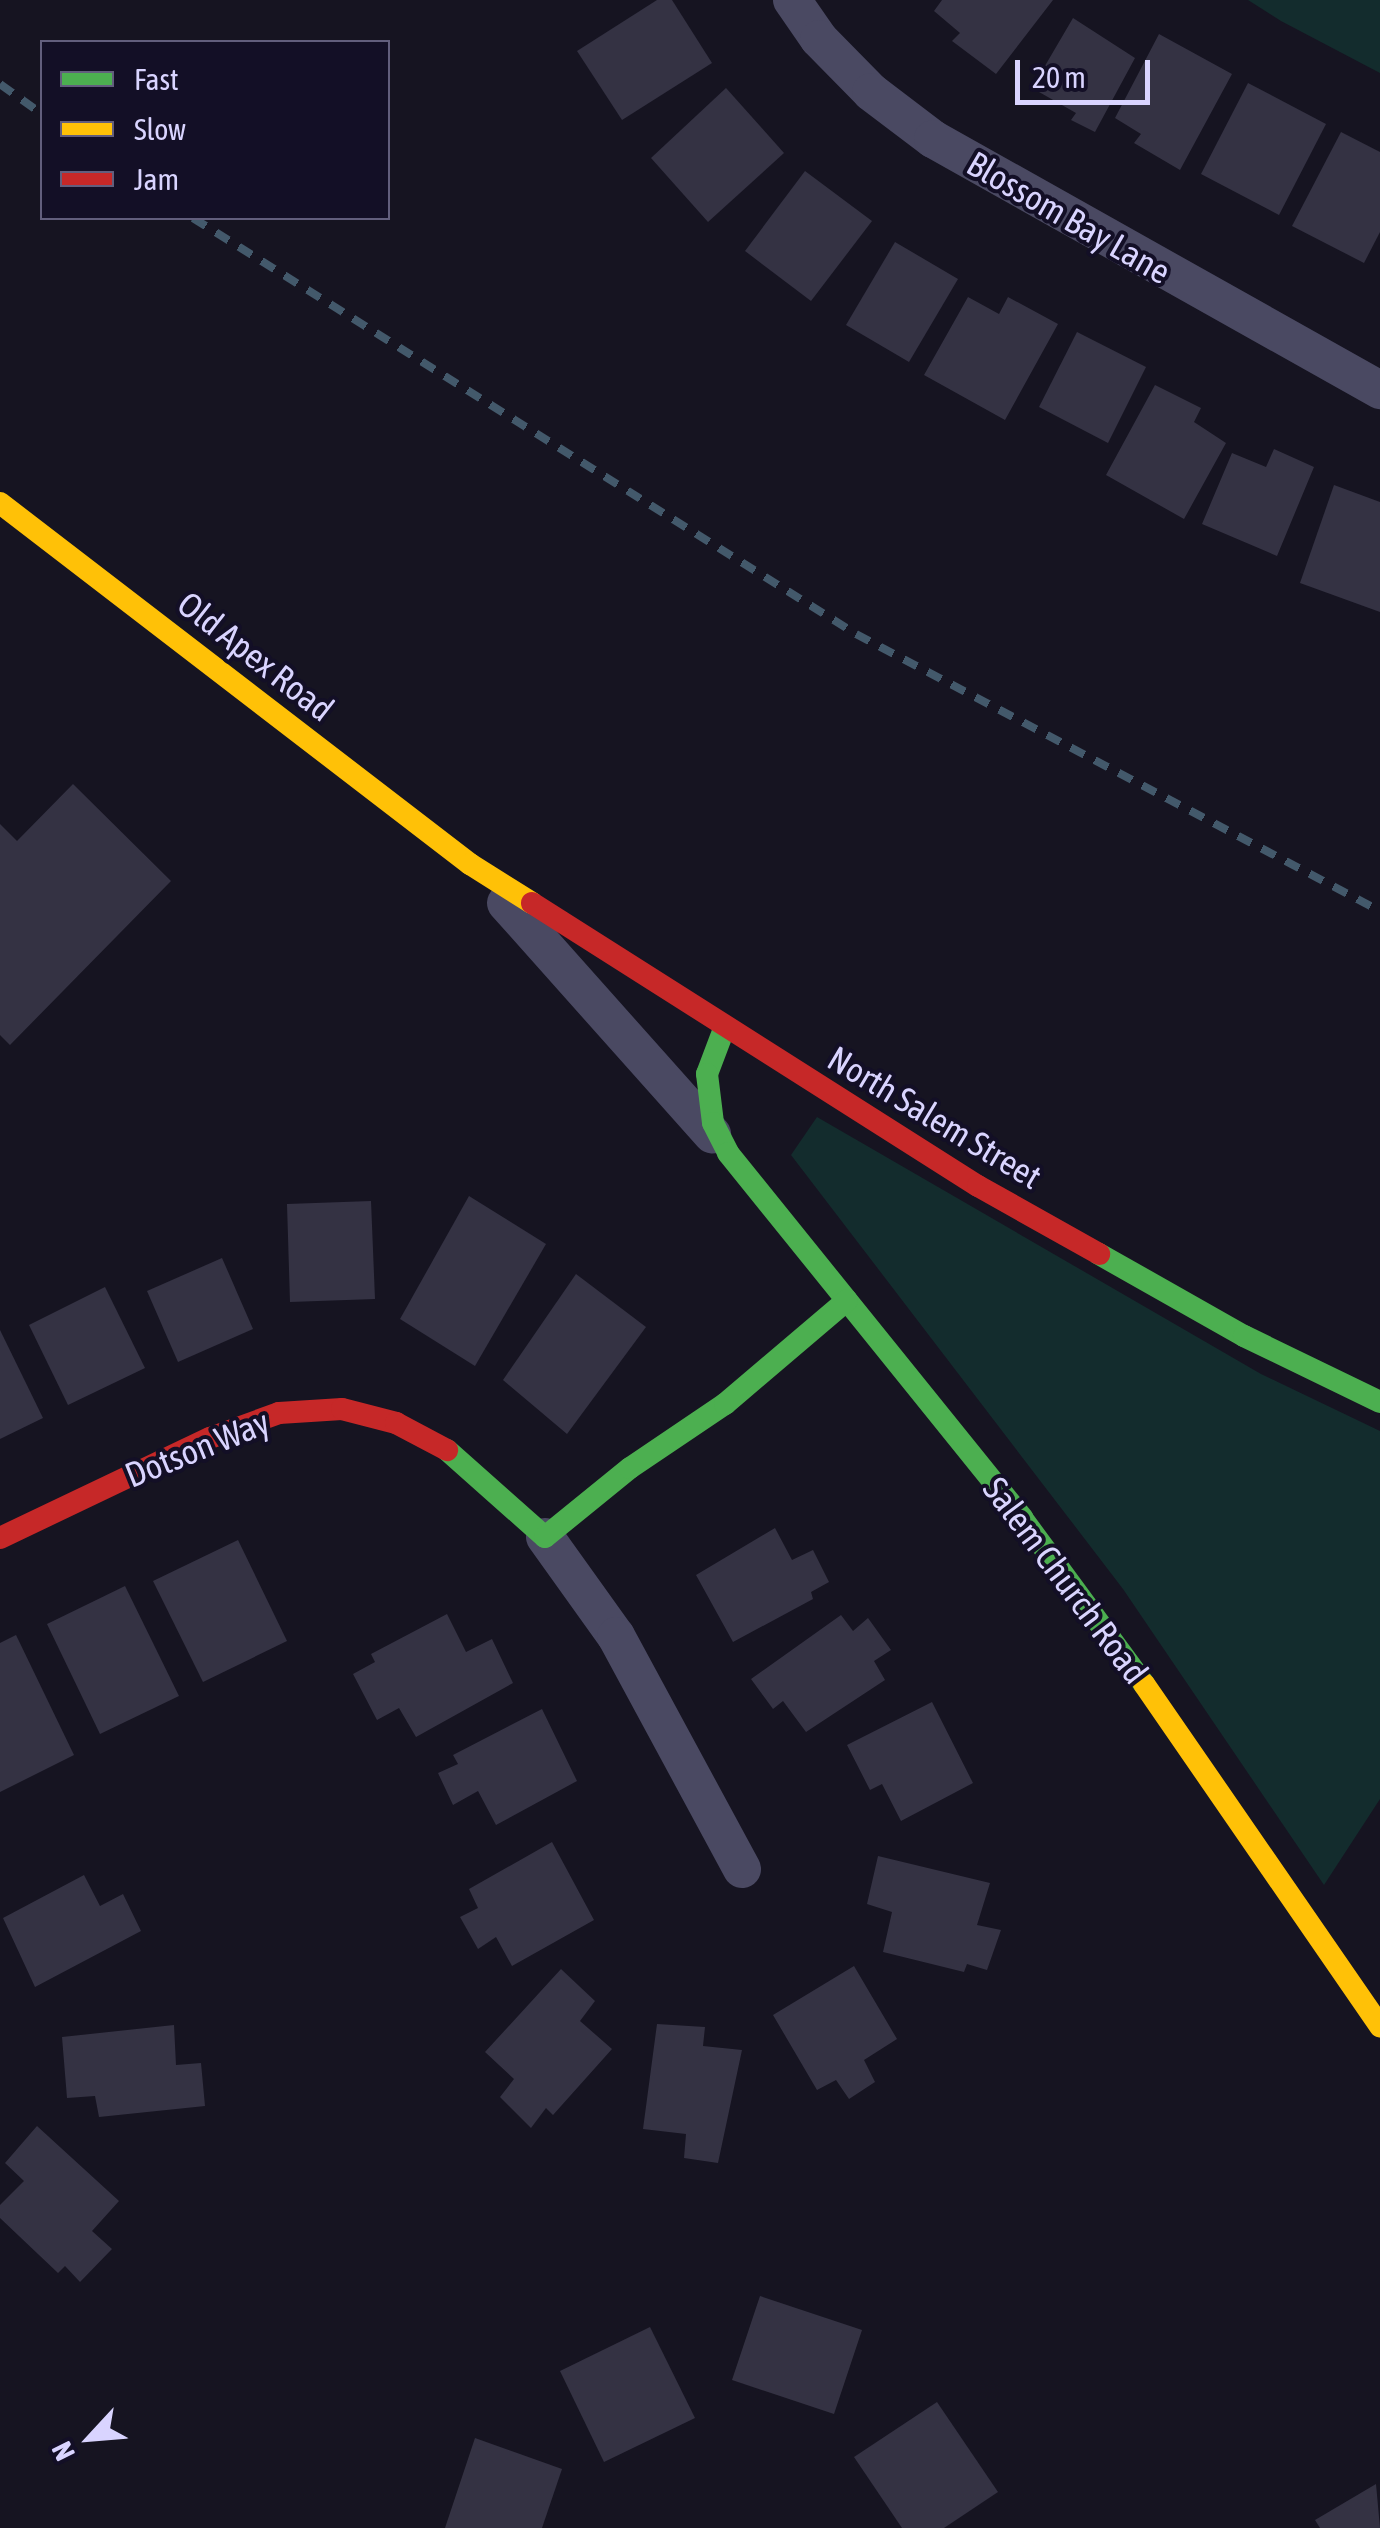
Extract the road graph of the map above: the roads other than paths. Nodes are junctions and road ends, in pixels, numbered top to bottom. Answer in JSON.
{"nodes":[{"id":1,"x":792,"y":0,"type":"edge"},
{"id":2,"x":1380,"y":390,"type":"edge"},
{"id":3,"x":0,"y":503,"type":"edge"},
{"id":4,"x":470,"y":864,"type":"junction"},
{"id":5,"x":724,"y":1029,"type":"junction"},
{"id":6,"x":728,"y":1153,"type":"junction"},
{"id":7,"x":846,"y":1300,"type":"junction"},
{"id":8,"x":1380,"y":1402,"type":"edge"},
{"id":9,"x":545,"y":1537,"type":"junction"},
{"id":10,"x":0,"y":1538,"type":"edge"},
{"id":11,"x":742,"y":1869,"type":"dead end"},
{"id":12,"x":1380,"y":2026,"type":"edge"}],
"edges":[{"from":1,"to":2,"type":"street","name":"Blossom Bay Lane"},
{"from":3,"to":4,"type":"street","name":"Old Apex Road"},
{"from":4,"to":5,"type":"street","name":"North Salem Street"},
{"from":4,"to":6,"type":"street","name":"Salem Church Road"},
{"from":5,"to":6,"type":"street","name":"Salem Church Road"},
{"from":5,"to":8,"type":"street","name":"North Salem Street"},
{"from":6,"to":7,"type":"street","name":"Salem Church Road"},
{"from":7,"to":9,"type":"street"},
{"from":7,"to":12,"type":"street","name":"Salem Church Road"},
{"from":9,"to":10,"type":"street","name":"Dotson Way"},
{"from":9,"to":11,"type":"street","name":"Dotson Way"}]}
